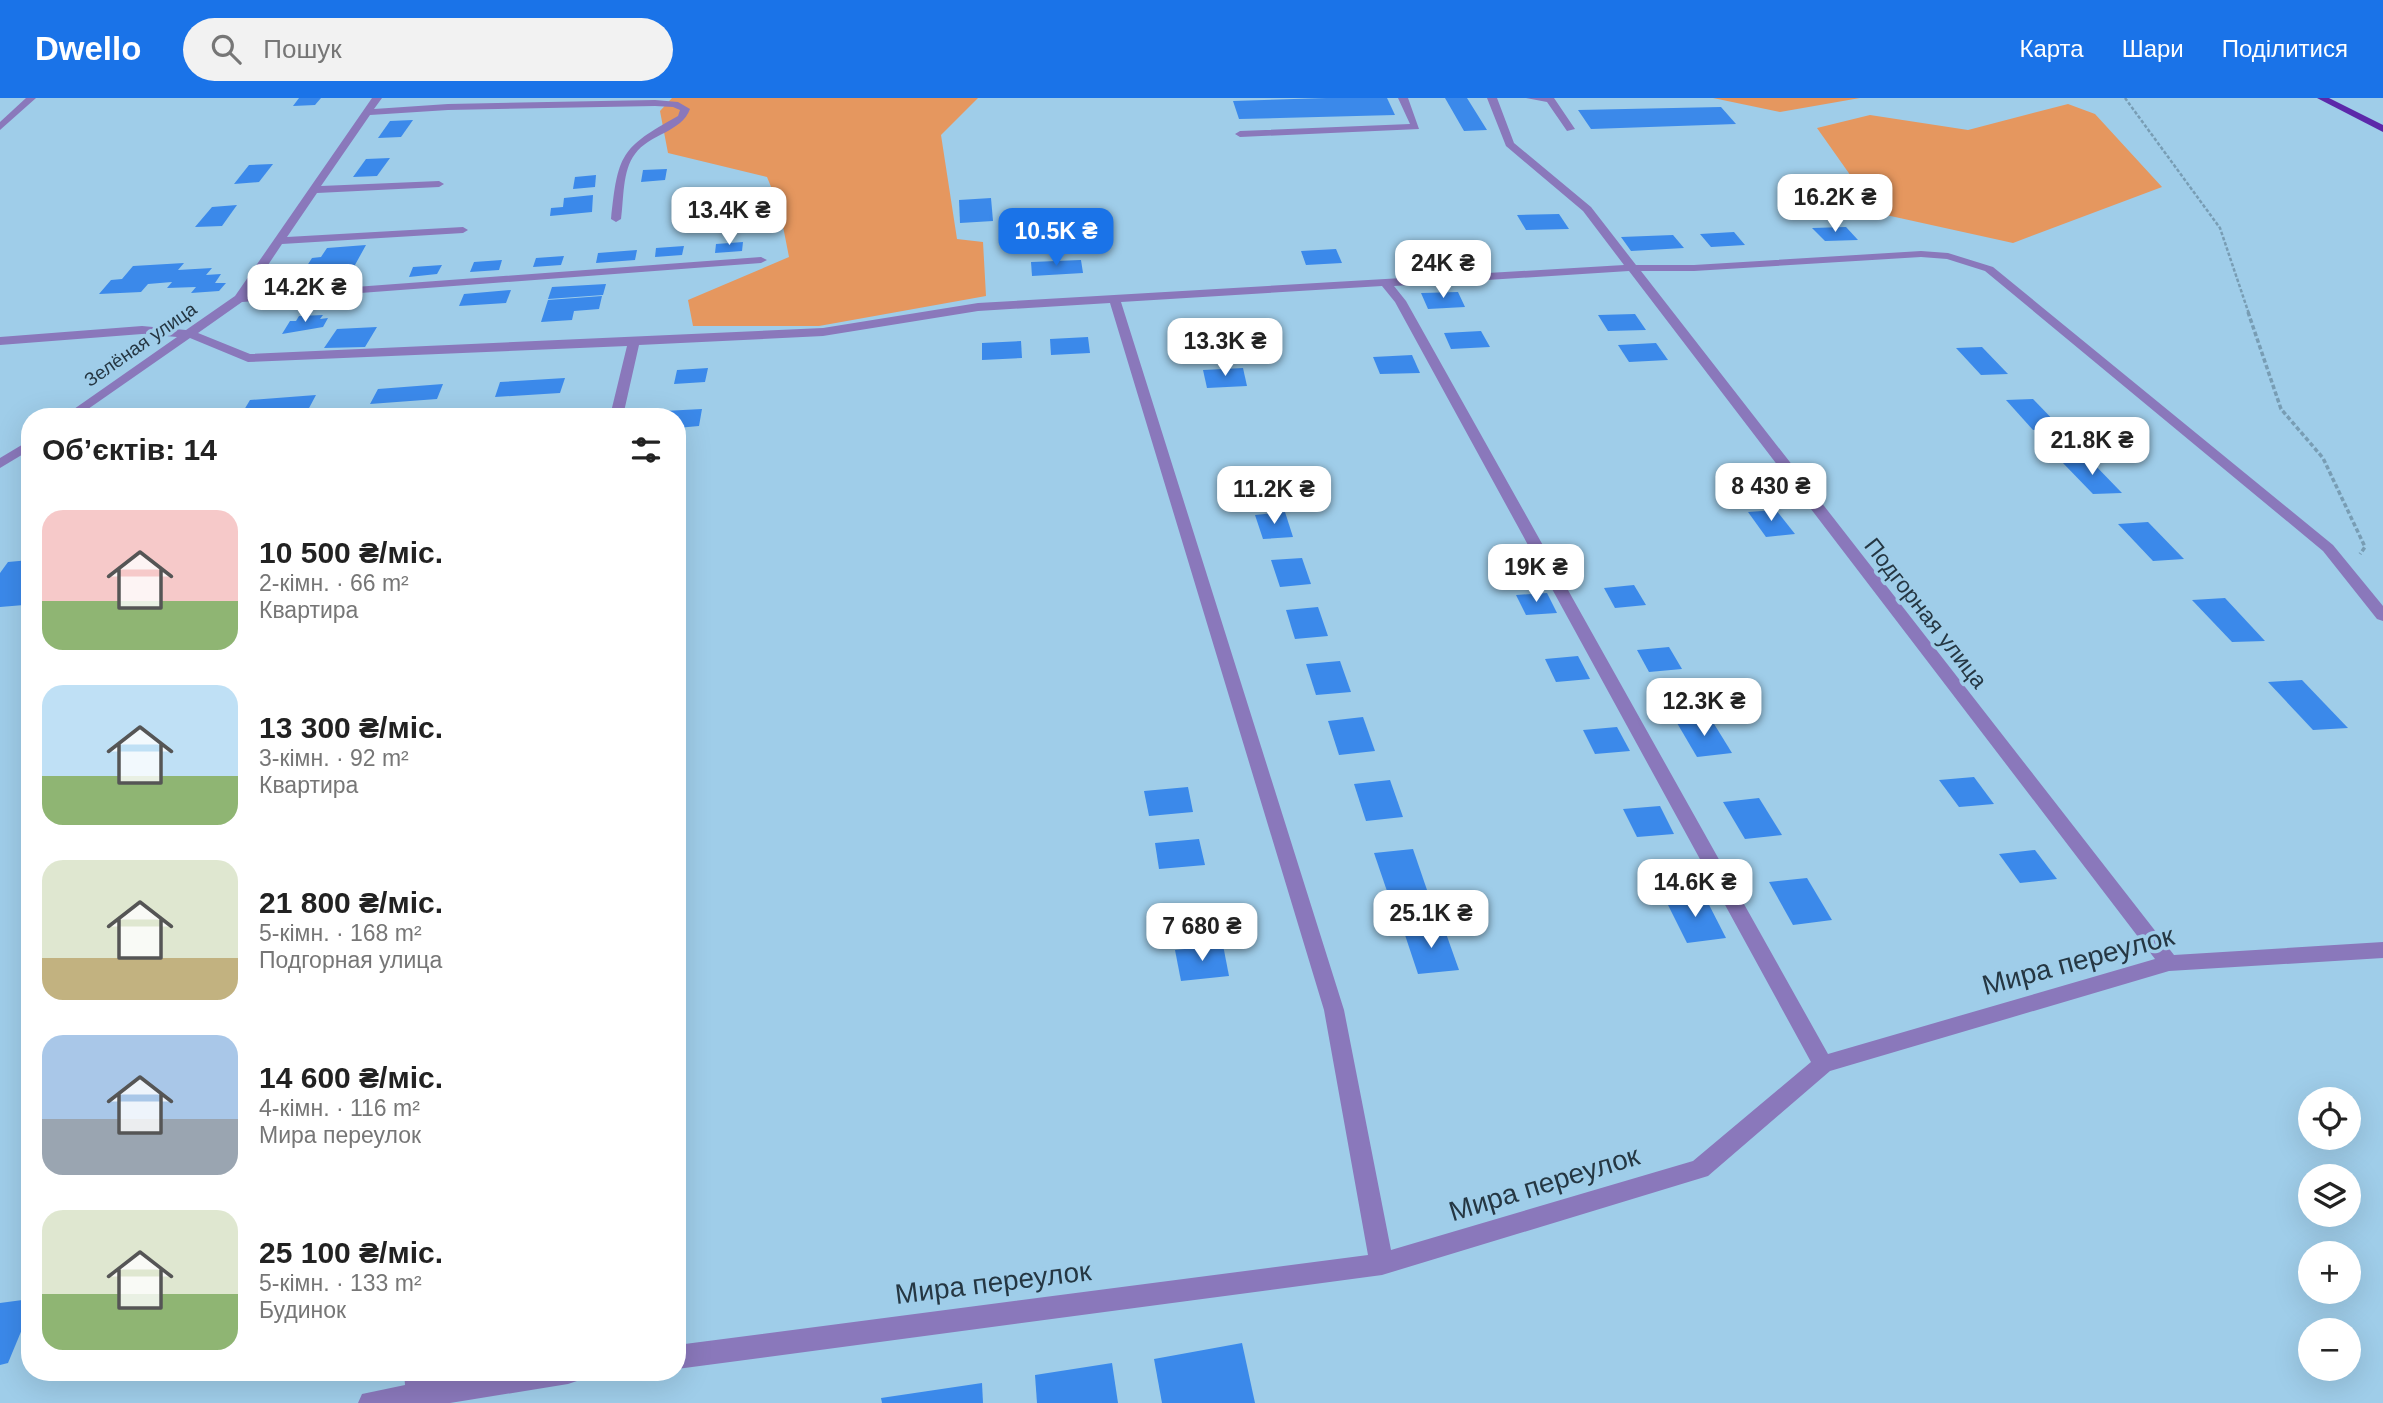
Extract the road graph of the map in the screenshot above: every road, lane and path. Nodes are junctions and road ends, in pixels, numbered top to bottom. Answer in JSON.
{"nodes":[{"id":1,"x":31,"y":98,"type":"edge"},
{"id":2,"x":377,"y":98,"type":"edge"},
{"id":3,"x":1403,"y":98,"type":"edge"},
{"id":4,"x":1492,"y":98,"type":"edge"},
{"id":5,"x":1531,"y":98,"type":"edge"},
{"id":6,"x":2126,"y":98,"type":"edge"},
{"id":7,"x":2322,"y":98,"type":"edge"},
{"id":8,"x":1549,"y":99,"type":"edge"},
{"id":9,"x":677,"y":101,"type":"edge"},
{"id":10,"x":367,"y":112,"type":"junction"},
{"id":11,"x":0,"y":127,"type":"edge"},
{"id":12,"x":1570,"y":129,"type":"dead end"},
{"id":13,"x":2383,"y":129,"type":"edge"},
{"id":14,"x":1240,"y":134,"type":"dead end"},
{"id":15,"x":439,"y":184,"type":"dead end"},
{"id":16,"x":314,"y":190,"type":"junction"},
{"id":17,"x":616,"y":219,"type":"dead end"},
{"id":18,"x":463,"y":230,"type":"dead end"},
{"id":19,"x":278,"y":241,"type":"junction"},
{"id":20,"x":761,"y":260,"type":"dead end"},
{"id":21,"x":1630,"y":268,"type":"junction"},
{"id":22,"x":1384,"y":281,"type":"junction"},
{"id":23,"x":1114,"y":297,"type":"junction"},
{"id":24,"x":239,"y":299,"type":"junction"},
{"id":25,"x":191,"y":334,"type":"junction"},
{"id":26,"x":0,"y":341,"type":"edge"},
{"id":27,"x":634,"y":342,"type":"junction"},
{"id":28,"x":82,"y":408,"type":"edge"},
{"id":29,"x":619,"y":408,"type":"edge"},
{"id":30,"x":21,"y":450,"type":"edge"},
{"id":31,"x":0,"y":464,"type":"edge"},
{"id":32,"x":2346,"y":571,"type":"junction"},
{"id":33,"x":2383,"y":616,"type":"edge"},
{"id":34,"x":2383,"y":950,"type":"edge"},
{"id":35,"x":2169,"y":963,"type":"junction"},
{"id":36,"x":1823,"y":1064,"type":"junction"},
{"id":37,"x":1382,"y":1264,"type":"junction"},
{"id":38,"x":686,"y":1356,"type":"edge"},
{"id":39,"x":444,"y":1381,"type":"edge"},
{"id":40,"x":417,"y":1383,"type":"edge"},
{"id":41,"x":372,"y":1403,"type":"edge"}],
"edges":[{"from":1,"to":11,"type":"street"},
{"from":2,"to":10,"type":"street","name":"Зелёная улица"},
{"from":3,"to":14,"type":"street"},
{"from":4,"to":21,"type":"street","name":"Подгорная улица"},
{"from":5,"to":8,"type":"street"},
{"from":6,"to":32,"type":"path"},
{"from":7,"to":13,"type":"main road"},
{"from":8,"to":12,"type":"street"},
{"from":9,"to":10,"type":"street"},
{"from":9,"to":17,"type":"street"},
{"from":10,"to":16,"type":"street","name":"Зелёная улица"},
{"from":15,"to":16,"type":"street"},
{"from":16,"to":19,"type":"street","name":"Зелёная улица"},
{"from":18,"to":19,"type":"street"},
{"from":19,"to":24,"type":"street","name":"Зелёная улица"},
{"from":20,"to":24,"type":"street"},
{"from":21,"to":22,"type":"street"},
{"from":21,"to":32,"type":"street"},
{"from":21,"to":35,"type":"street","name":"Подгорная улица"},
{"from":22,"to":23,"type":"street"},
{"from":22,"to":36,"type":"street"},
{"from":23,"to":27,"type":"street"},
{"from":23,"to":37,"type":"street"},
{"from":24,"to":25,"type":"street","name":"Зелёная улица"},
{"from":25,"to":26,"type":"street"},
{"from":25,"to":27,"type":"street"},
{"from":25,"to":28,"type":"street","name":"Зелёная улица"},
{"from":27,"to":29,"type":"street"},
{"from":30,"to":31,"type":"street"},
{"from":32,"to":33,"type":"street"},
{"from":34,"to":35,"type":"street","name":"Мира переулок"},
{"from":35,"to":36,"type":"street","name":"Мира переулок"},
{"from":36,"to":37,"type":"street","name":"Мира переулок"},
{"from":37,"to":38,"type":"street","name":"Мира переулок"},
{"from":39,"to":40,"type":"street"},
{"from":40,"to":41,"type":"street"}]}
